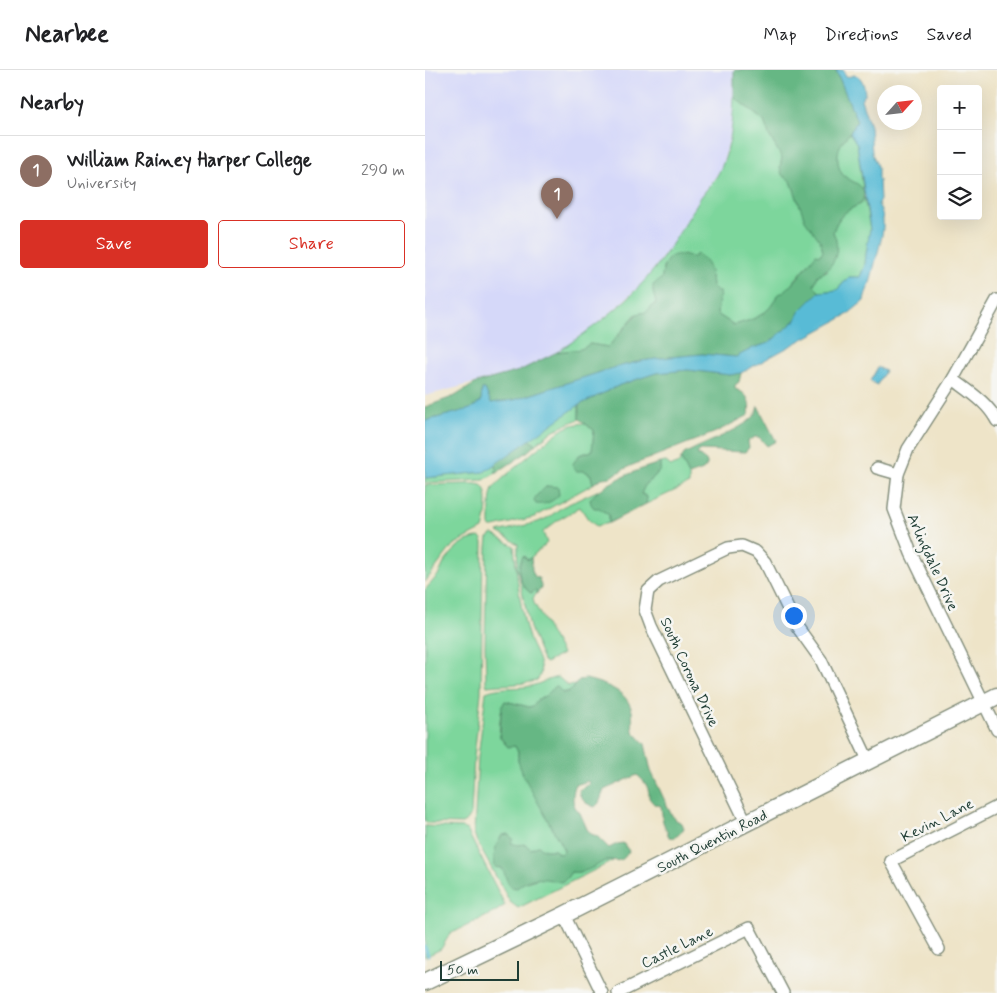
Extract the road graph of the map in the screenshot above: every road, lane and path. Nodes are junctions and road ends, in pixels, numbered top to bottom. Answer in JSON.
{"nodes":[{"id":1,"x":997,"y":300,"type":"edge"},
{"id":2,"x":953,"y":379,"type":"junction"},
{"id":3,"x":997,"y":421,"type":"edge"},
{"id":4,"x":877,"y":468,"type":"dead end"},
{"id":5,"x":898,"y":474,"type":"junction"},
{"id":6,"x":990,"y":700,"type":"edge"},
{"id":7,"x":997,"y":730,"type":"edge"},
{"id":8,"x":869,"y":762,"type":"junction"},
{"id":9,"x":997,"y":807,"type":"edge"},
{"id":10,"x":747,"y":824,"type":"junction"},
{"id":11,"x":564,"y":915,"type":"junction"},
{"id":12,"x":939,"y":949,"type":"dead end"},
{"id":13,"x":425,"y":982,"type":"edge"},
{"id":14,"x":602,"y":993,"type":"edge"},
{"id":15,"x":618,"y":993,"type":"edge"},
{"id":16,"x":783,"y":993,"type":"edge"}],
"edges":[{"from":1,"to":2,"type":"street","name":"Arlingdale Drive"},
{"from":2,"to":3,"type":"street"},
{"from":2,"to":5,"type":"street","name":"Arlingdale Drive"},
{"from":4,"to":5,"type":"street"},
{"from":5,"to":6,"type":"street","name":"Arlingdale Drive"},
{"from":6,"to":7,"type":"street","name":"Arlingdale Drive"},
{"from":6,"to":8,"type":"main road","name":"South Quentin Road"},
{"from":8,"to":10,"type":"main road","name":"South Quentin Road"},
{"from":8,"to":10,"type":"street","name":"South Corona Drive"},
{"from":9,"to":12,"type":"street","name":"Kevin Lane"},
{"from":10,"to":11,"type":"main road","name":"South Quentin Road"},
{"from":11,"to":13,"type":"main road","name":"South Quentin Road"},
{"from":11,"to":14,"type":"street"},
{"from":15,"to":16,"type":"street","name":"Castle Lane"}]}
